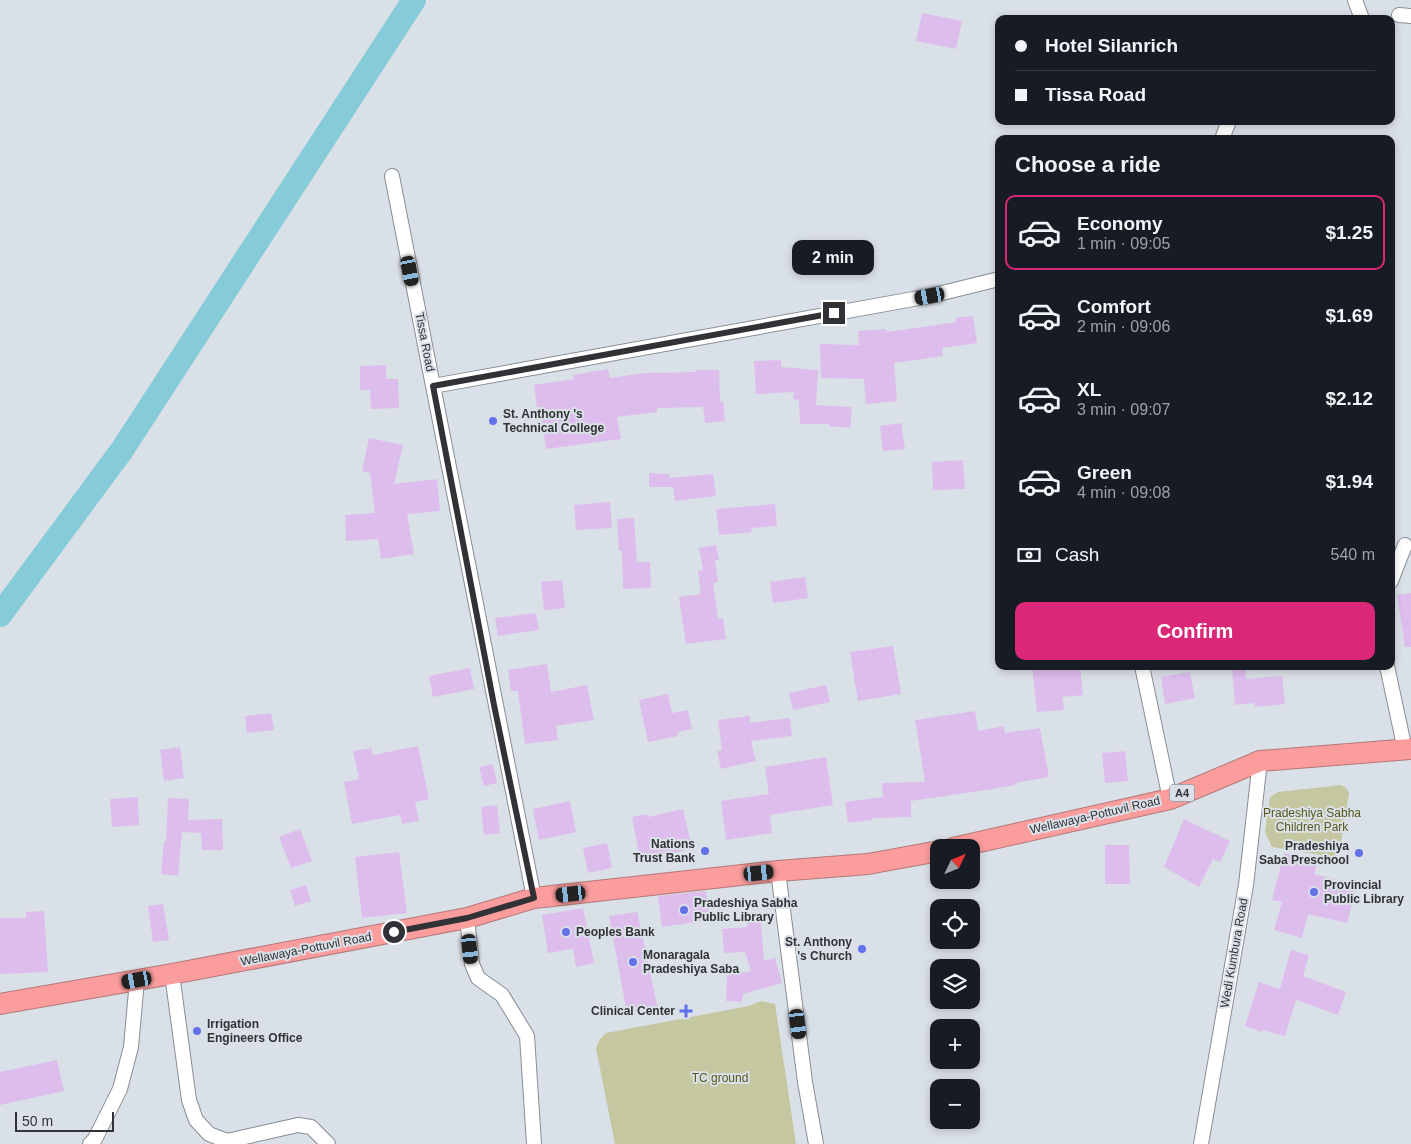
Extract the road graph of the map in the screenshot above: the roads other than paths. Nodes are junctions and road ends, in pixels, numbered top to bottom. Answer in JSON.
{"nodes":[{"id":1,"x":1355,"y":0,"type":"edge"},
{"id":2,"x":1361,"y":15,"type":"edge"},
{"id":3,"x":392,"y":176,"type":"dead end"},
{"id":4,"x":995,"y":280,"type":"edge"},
{"id":5,"x":433,"y":386,"type":"junction"},
{"id":6,"x":1405,"y":545,"type":"dead end"},
{"id":7,"x":1395,"y":571,"type":"edge"},
{"id":8,"x":1143,"y":670,"type":"edge"},
{"id":9,"x":1388,"y":670,"type":"edge"},
{"id":10,"x":1408,"y":749,"type":"edge"},
{"id":11,"x":1260,"y":761,"type":"junction"},
{"id":12,"x":1170,"y":798,"type":"junction"},
{"id":13,"x":980,"y":842,"type":"edge"},
{"id":14,"x":930,"y":853,"type":"edge"},
{"id":15,"x":778,"y":871,"type":"junction"},
{"id":16,"x":534,"y":898,"type":"junction"},
{"id":17,"x":467,"y":918,"type":"junction"},
{"id":18,"x":172,"y":974,"type":"junction"},
{"id":19,"x":137,"y":980,"type":"junction"},
{"id":20,"x":0,"y":1004,"type":"edge"},
{"id":21,"x":90,"y":1144,"type":"edge"},
{"id":22,"x":328,"y":1144,"type":"edge"},
{"id":23,"x":534,"y":1144,"type":"edge"},
{"id":24,"x":816,"y":1144,"type":"edge"},
{"id":25,"x":1201,"y":1144,"type":"edge"}],
"edges":[{"from":1,"to":2,"type":"street"},
{"from":3,"to":5,"type":"street","name":"Tissa Road"},
{"from":4,"to":5,"type":"street","name":"Tissa Road"},
{"from":5,"to":16,"type":"street"},
{"from":6,"to":7,"type":"street"},
{"from":8,"to":12,"type":"street"},
{"from":9,"to":10,"type":"street"},
{"from":10,"to":11,"type":"highway","name":"Wellawaya-Pottuvil Road","number":"A4"},
{"from":11,"to":12,"type":"highway","name":"Wellawaya-Pottuvil Road","number":"A4"},
{"from":11,"to":25,"type":"street","name":"Wedi Kumbura Road"},
{"from":12,"to":13,"type":"highway","name":"Wellawaya-Pottuvil Road","number":"A4"},
{"from":14,"to":15,"type":"highway","name":"Wellawaya-Pottuvil Road"},
{"from":15,"to":16,"type":"highway","name":"Wellawaya-Pottuvil Road"},
{"from":15,"to":24,"type":"street"},
{"from":16,"to":17,"type":"highway","name":"Wellawaya-Pottuvil Road"},
{"from":17,"to":18,"type":"highway","name":"Wellawaya-Pottuvil Road"},
{"from":17,"to":23,"type":"street"},
{"from":18,"to":19,"type":"highway","name":"Wellawaya-Pottuvil Road"},
{"from":18,"to":22,"type":"street"},
{"from":19,"to":20,"type":"highway","name":"Wellawaya-Pottuvil Road"},
{"from":19,"to":21,"type":"street"}]}
